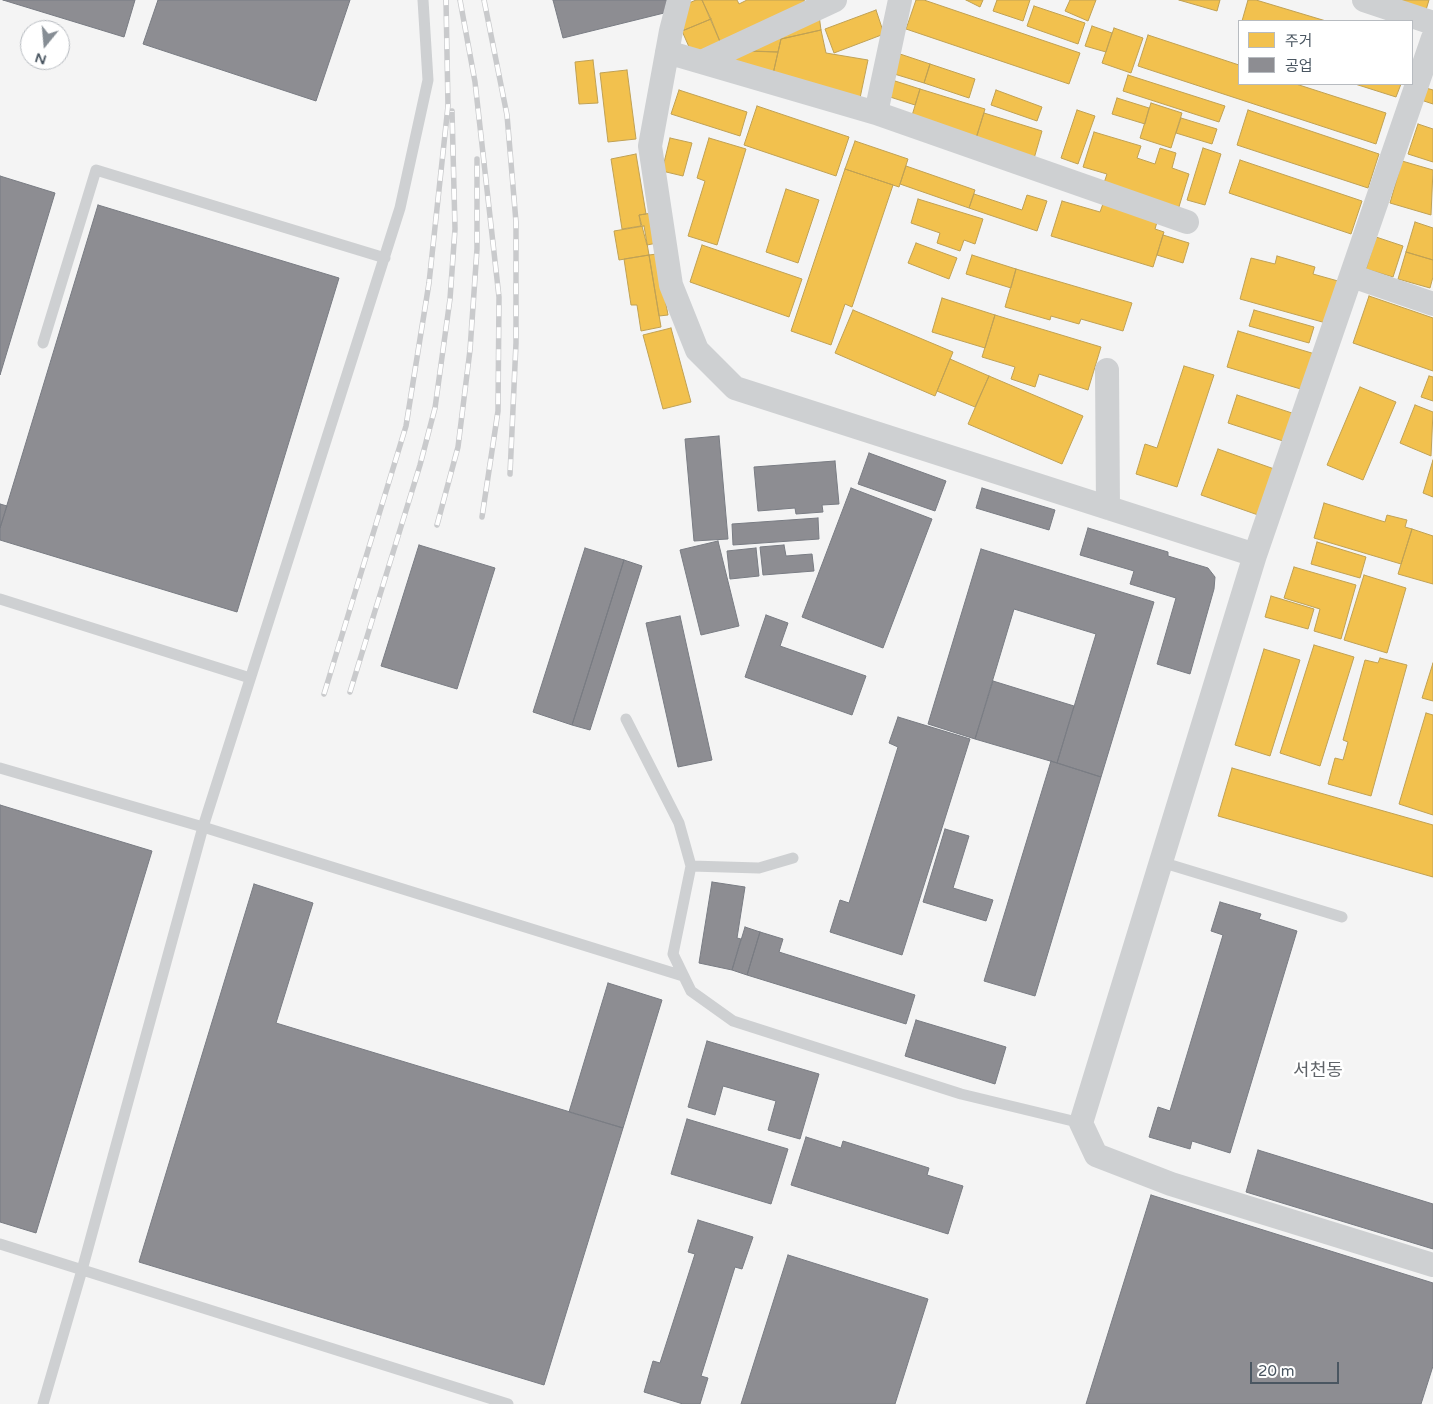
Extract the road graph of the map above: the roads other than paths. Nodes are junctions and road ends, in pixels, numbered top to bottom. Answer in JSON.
{"nodes":[{"id":1,"x":423,"y":0,"type":"edge"},
{"id":2,"x":679,"y":0,"type":"edge"},
{"id":3,"x":835,"y":0,"type":"edge"},
{"id":4,"x":900,"y":0,"type":"edge"},
{"id":5,"x":1364,"y":0,"type":"edge"},
{"id":6,"x":1433,"y":24,"type":"edge"},
{"id":7,"x":1433,"y":38,"type":"edge"},
{"id":8,"x":667,"y":52,"type":"junction"},
{"id":9,"x":702,"y":62,"type":"junction"},
{"id":10,"x":876,"y":113,"type":"junction"},
{"id":11,"x":1187,"y":222,"type":"dead end"},
{"id":12,"x":385,"y":258,"type":"junction"},
{"id":13,"x":1352,"y":276,"type":"junction"},
{"id":14,"x":1433,"y":304,"type":"edge"},
{"id":15,"x":43,"y":343,"type":"dead end"},
{"id":16,"x":1107,"y":370,"type":"dead end"},
{"id":17,"x":1108,"y":508,"type":"junction"},
{"id":18,"x":1255,"y":555,"type":"junction"},
{"id":19,"x":0,"y":599,"type":"edge"},
{"id":20,"x":250,"y":678,"type":"junction"},
{"id":21,"x":626,"y":720,"type":"dead end"},
{"id":22,"x":0,"y":768,"type":"edge"},
{"id":23,"x":202,"y":827,"type":"junction"},
{"id":24,"x":793,"y":858,"type":"dead end"},
{"id":25,"x":1161,"y":862,"type":"junction"},
{"id":26,"x":690,"y":866,"type":"junction"},
{"id":27,"x":1342,"y":917,"type":"dead end"},
{"id":28,"x":683,"y":976,"type":"junction"},
{"id":29,"x":1081,"y":1123,"type":"junction"},
{"id":30,"x":0,"y":1244,"type":"edge"},
{"id":31,"x":1433,"y":1265,"type":"edge"},
{"id":32,"x":82,"y":1270,"type":"junction"},
{"id":33,"x":43,"y":1404,"type":"edge"},
{"id":34,"x":508,"y":1404,"type":"edge"}],
"edges":[{"from":1,"to":12,"type":"lane"},
{"from":2,"to":8,"type":"street"},
{"from":3,"to":9,"type":"street"},
{"from":4,"to":10,"type":"street"},
{"from":5,"to":6,"type":"street"},
{"from":7,"to":13,"type":"street"},
{"from":8,"to":9,"type":"street"},
{"from":8,"to":17,"type":"street"},
{"from":9,"to":10,"type":"street"},
{"from":10,"to":11,"type":"street"},
{"from":12,"to":15,"type":"lane"},
{"from":12,"to":20,"type":"lane"},
{"from":13,"to":14,"type":"street"},
{"from":13,"to":18,"type":"street"},
{"from":16,"to":17,"type":"street"},
{"from":17,"to":18,"type":"street"},
{"from":18,"to":25,"type":"street"},
{"from":19,"to":20,"type":"lane"},
{"from":20,"to":23,"type":"lane"},
{"from":21,"to":26,"type":"lane"},
{"from":22,"to":23,"type":"lane"},
{"from":23,"to":28,"type":"lane"},
{"from":23,"to":32,"type":"lane"},
{"from":24,"to":26,"type":"lane"},
{"from":25,"to":27,"type":"lane"},
{"from":25,"to":29,"type":"street"},
{"from":26,"to":28,"type":"lane"},
{"from":28,"to":29,"type":"lane"},
{"from":29,"to":31,"type":"street"},
{"from":30,"to":32,"type":"lane"},
{"from":32,"to":33,"type":"lane"},
{"from":32,"to":34,"type":"lane"}]}
